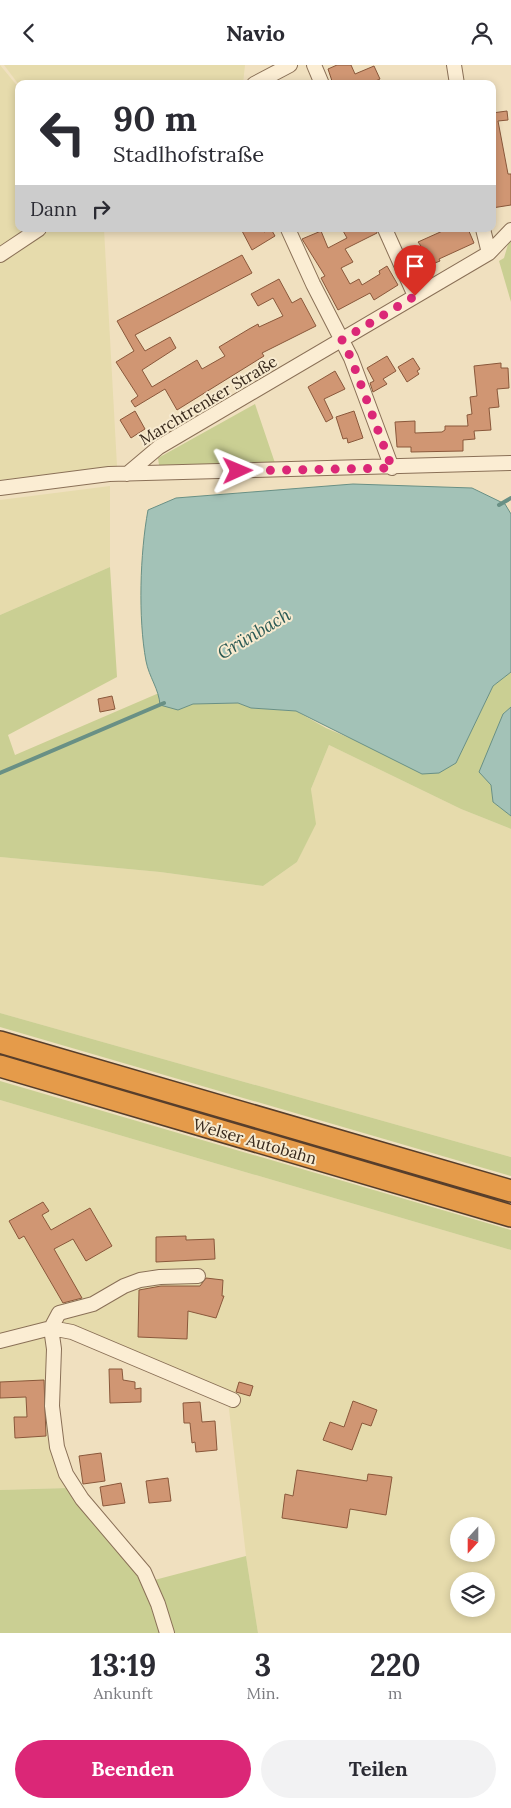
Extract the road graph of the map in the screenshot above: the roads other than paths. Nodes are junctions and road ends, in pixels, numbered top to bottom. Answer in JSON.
{"nodes":[{"id":1,"x":290,"y":65,"type":"edge"},
{"id":2,"x":314,"y":65,"type":"edge"},
{"id":3,"x":454,"y":65,"type":"edge"},
{"id":4,"x":262,"y":80,"type":"edge"},
{"id":5,"x":320,"y":80,"type":"edge"},
{"id":6,"x":457,"y":80,"type":"edge"},
{"id":7,"x":511,"y":230,"type":"edge"},
{"id":8,"x":34,"y":232,"type":"edge"},
{"id":9,"x":289,"y":232,"type":"edge"},
{"id":10,"x":386,"y":232,"type":"edge"},
{"id":11,"x":485,"y":232,"type":"edge"},
{"id":12,"x":489,"y":253,"type":"junction"},
{"id":13,"x":0,"y":255,"type":"edge"},
{"id":14,"x":415,"y":296,"type":"junction"},
{"id":15,"x":342,"y":340,"type":"junction"},
{"id":16,"x":511,"y":463,"type":"edge"},
{"id":17,"x":392,"y":468,"type":"junction"},
{"id":18,"x":127,"y":474,"type":"junction"},
{"id":19,"x":0,"y":487,"type":"edge"},
{"id":20,"x":0,"y":1042,"type":"edge"},
{"id":21,"x":0,"y":1066,"type":"edge"},
{"id":22,"x":511,"y":1191,"type":"edge"},
{"id":23,"x":511,"y":1216,"type":"edge"},
{"id":24,"x":198,"y":1275,"type":"dead end"},
{"id":25,"x":51,"y":1327,"type":"junction"},
{"id":26,"x":0,"y":1341,"type":"edge"},
{"id":27,"x":233,"y":1400,"type":"dead end"},
{"id":28,"x":167,"y":1633,"type":"edge"}],
"edges":[{"from":1,"to":4,"type":"street"},
{"from":2,"to":5,"type":"street"},
{"from":3,"to":6,"type":"street"},
{"from":7,"to":12,"type":"street","name":"Marchtrenker Straße"},
{"from":8,"to":13,"type":"street"},
{"from":9,"to":15,"type":"street"},
{"from":10,"to":14,"type":"street"},
{"from":11,"to":12,"type":"street"},
{"from":12,"to":14,"type":"street","name":"Marchtrenker Straße"},
{"from":14,"to":15,"type":"street","name":"Marchtrenker Straße"},
{"from":15,"to":17,"type":"street"},
{"from":15,"to":18,"type":"street","name":"Marchtrenker Straße"},
{"from":16,"to":17,"type":"street"},
{"from":17,"to":18,"type":"street"},
{"from":18,"to":19,"type":"street"},
{"from":20,"to":22,"type":"highway","name":"Welser Autobahn"},
{"from":21,"to":23,"type":"highway","name":"Welser Autobahn"},
{"from":24,"to":25,"type":"street"},
{"from":25,"to":26,"type":"street"},
{"from":25,"to":27,"type":"street"},
{"from":25,"to":28,"type":"street"}]}
